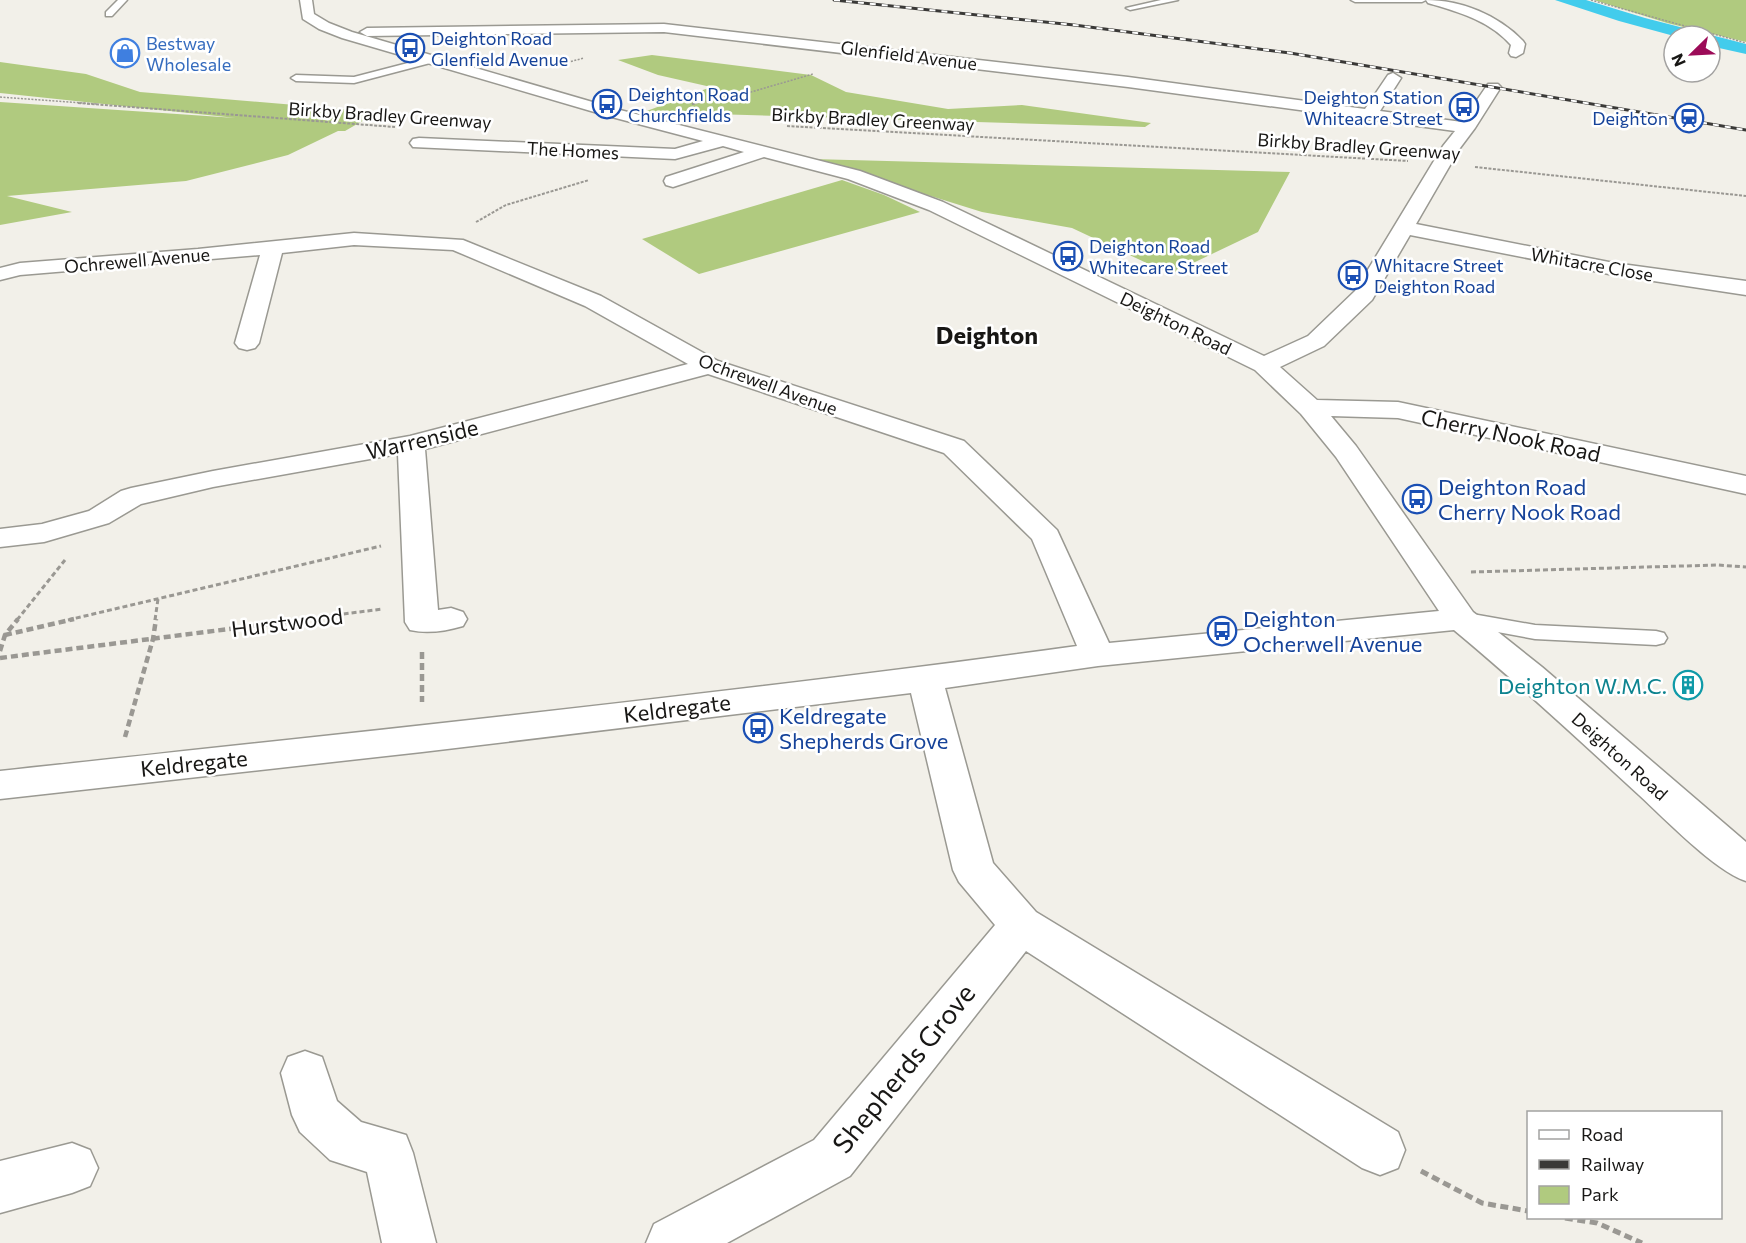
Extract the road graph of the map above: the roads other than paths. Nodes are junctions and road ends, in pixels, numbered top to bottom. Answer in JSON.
{"nodes":[{"id":1,"x":123,"y":0,"type":"edge"},
{"id":2,"x":306,"y":0,"type":"edge"},
{"id":3,"x":1174,"y":0,"type":"edge"},
{"id":4,"x":1355,"y":0,"type":"edge"},
{"id":5,"x":1422,"y":0,"type":"edge"},
{"id":6,"x":1432,"y":0,"type":"edge"},
{"id":7,"x":1130,"y":8,"type":"dead end"},
{"id":8,"x":109,"y":14,"type":"dead end"},
{"id":9,"x":348,"y":35,"type":"junction"},
{"id":10,"x":1516,"y":54,"type":"dead end"},
{"id":11,"x":431,"y":60,"type":"junction"},
{"id":12,"x":296,"y":78,"type":"dead end"},
{"id":13,"x":1393,"y":78,"type":"dead end"},
{"id":14,"x":1493,"y":87,"type":"dead end"},
{"id":15,"x":1370,"y":115,"type":"junction"},
{"id":16,"x":1467,"y":128,"type":"junction"},
{"id":17,"x":725,"y":141,"type":"junction"},
{"id":18,"x":419,"y":143,"type":"dead end"},
{"id":19,"x":765,"y":150,"type":"junction"},
{"id":20,"x":674,"y":181,"type":"dead end"},
{"id":21,"x":1404,"y":228,"type":"junction"},
{"id":22,"x":273,"y":246,"type":"junction"},
{"id":23,"x":0,"y":274,"type":"edge"},
{"id":24,"x":1746,"y":288,"type":"edge"},
{"id":25,"x":247,"y":343,"type":"dead end"},
{"id":26,"x":1264,"y":365,"type":"junction"},
{"id":27,"x":709,"y":366,"type":"junction"},
{"id":28,"x":1310,"y":408,"type":"junction"},
{"id":29,"x":411,"y":444,"type":"junction"},
{"id":30,"x":1746,"y":485,"type":"edge"},
{"id":31,"x":131,"y":497,"type":"junction"},
{"id":32,"x":0,"y":518,"type":"edge"},
{"id":33,"x":0,"y":538,"type":"edge"},
{"id":34,"x":431,"y":615,"type":"road end"},
{"id":35,"x":1461,"y":619,"type":"junction"},
{"id":36,"x":1656,"y":638,"type":"dead end"},
{"id":37,"x":1098,"y":655,"type":"junction"},
{"id":38,"x":925,"y":679,"type":"junction"},
{"id":39,"x":0,"y":785,"type":"edge"},
{"id":40,"x":1746,"y":865,"type":"edge"},
{"id":41,"x":1021,"y":925,"type":"junction"},
{"id":42,"x":305,"y":1073,"type":"dead end"},
{"id":43,"x":1380,"y":1150,"type":"road end"},
{"id":44,"x":72,"y":1168,"type":"dead end"},
{"id":45,"x":0,"y":1187,"type":"edge"},
{"id":46,"x":409,"y":1243,"type":"edge"},
{"id":47,"x":674,"y":1243,"type":"edge"}],
"edges":[{"from":1,"to":8,"type":"lane"},
{"from":2,"to":9,"type":"street","name":"Deighton Road"},
{"from":3,"to":7,"type":"lane"},
{"from":4,"to":5,"type":"lane"},
{"from":6,"to":10,"type":"street"},
{"from":9,"to":11,"type":"street","name":"Deighton Road"},
{"from":9,"to":15,"type":"street","name":"Glenfield Avenue"},
{"from":11,"to":12,"type":"lane"},
{"from":11,"to":17,"type":"street","name":"Deighton Road"},
{"from":13,"to":15,"type":"street"},
{"from":14,"to":16,"type":"street"},
{"from":15,"to":16,"type":"street","name":"Glenfield Avenue"},
{"from":16,"to":21,"type":"street"},
{"from":17,"to":18,"type":"street","name":"The Homes"},
{"from":17,"to":19,"type":"street","name":"Deighton Road"},
{"from":19,"to":20,"type":"street"},
{"from":19,"to":26,"type":"street","name":"Deighton Road"},
{"from":21,"to":24,"type":"street","name":"Whitacre Close"},
{"from":21,"to":26,"type":"street"},
{"from":22,"to":23,"type":"street","name":"Ochrewell Avenue"},
{"from":22,"to":25,"type":"street"},
{"from":22,"to":27,"type":"street","name":"Ochrewell Avenue"},
{"from":26,"to":28,"type":"street","name":"Deighton Road"},
{"from":27,"to":29,"type":"street","name":"Warrenside"},
{"from":27,"to":37,"type":"street","name":"Ochrewell Avenue"},
{"from":28,"to":30,"type":"street","name":"Cherry Nook Road"},
{"from":28,"to":35,"type":"street","name":"Deighton Road"},
{"from":29,"to":31,"type":"street","name":"Warrenside"},
{"from":29,"to":34,"type":"street"},
{"from":31,"to":32,"type":"street","name":"Warrenside"},
{"from":31,"to":33,"type":"street","name":"Warrenside"},
{"from":35,"to":36,"type":"lane"},
{"from":35,"to":37,"type":"street","name":"Keldregate"},
{"from":35,"to":40,"type":"street","name":"Deighton Road"},
{"from":37,"to":38,"type":"street","name":"Keldregate"},
{"from":38,"to":39,"type":"street","name":"Keldregate"},
{"from":38,"to":41,"type":"street"},
{"from":41,"to":43,"type":"street"},
{"from":41,"to":47,"type":"street","name":"Shepherds Grove"},
{"from":42,"to":46,"type":"street"},
{"from":44,"to":45,"type":"street"}]}
